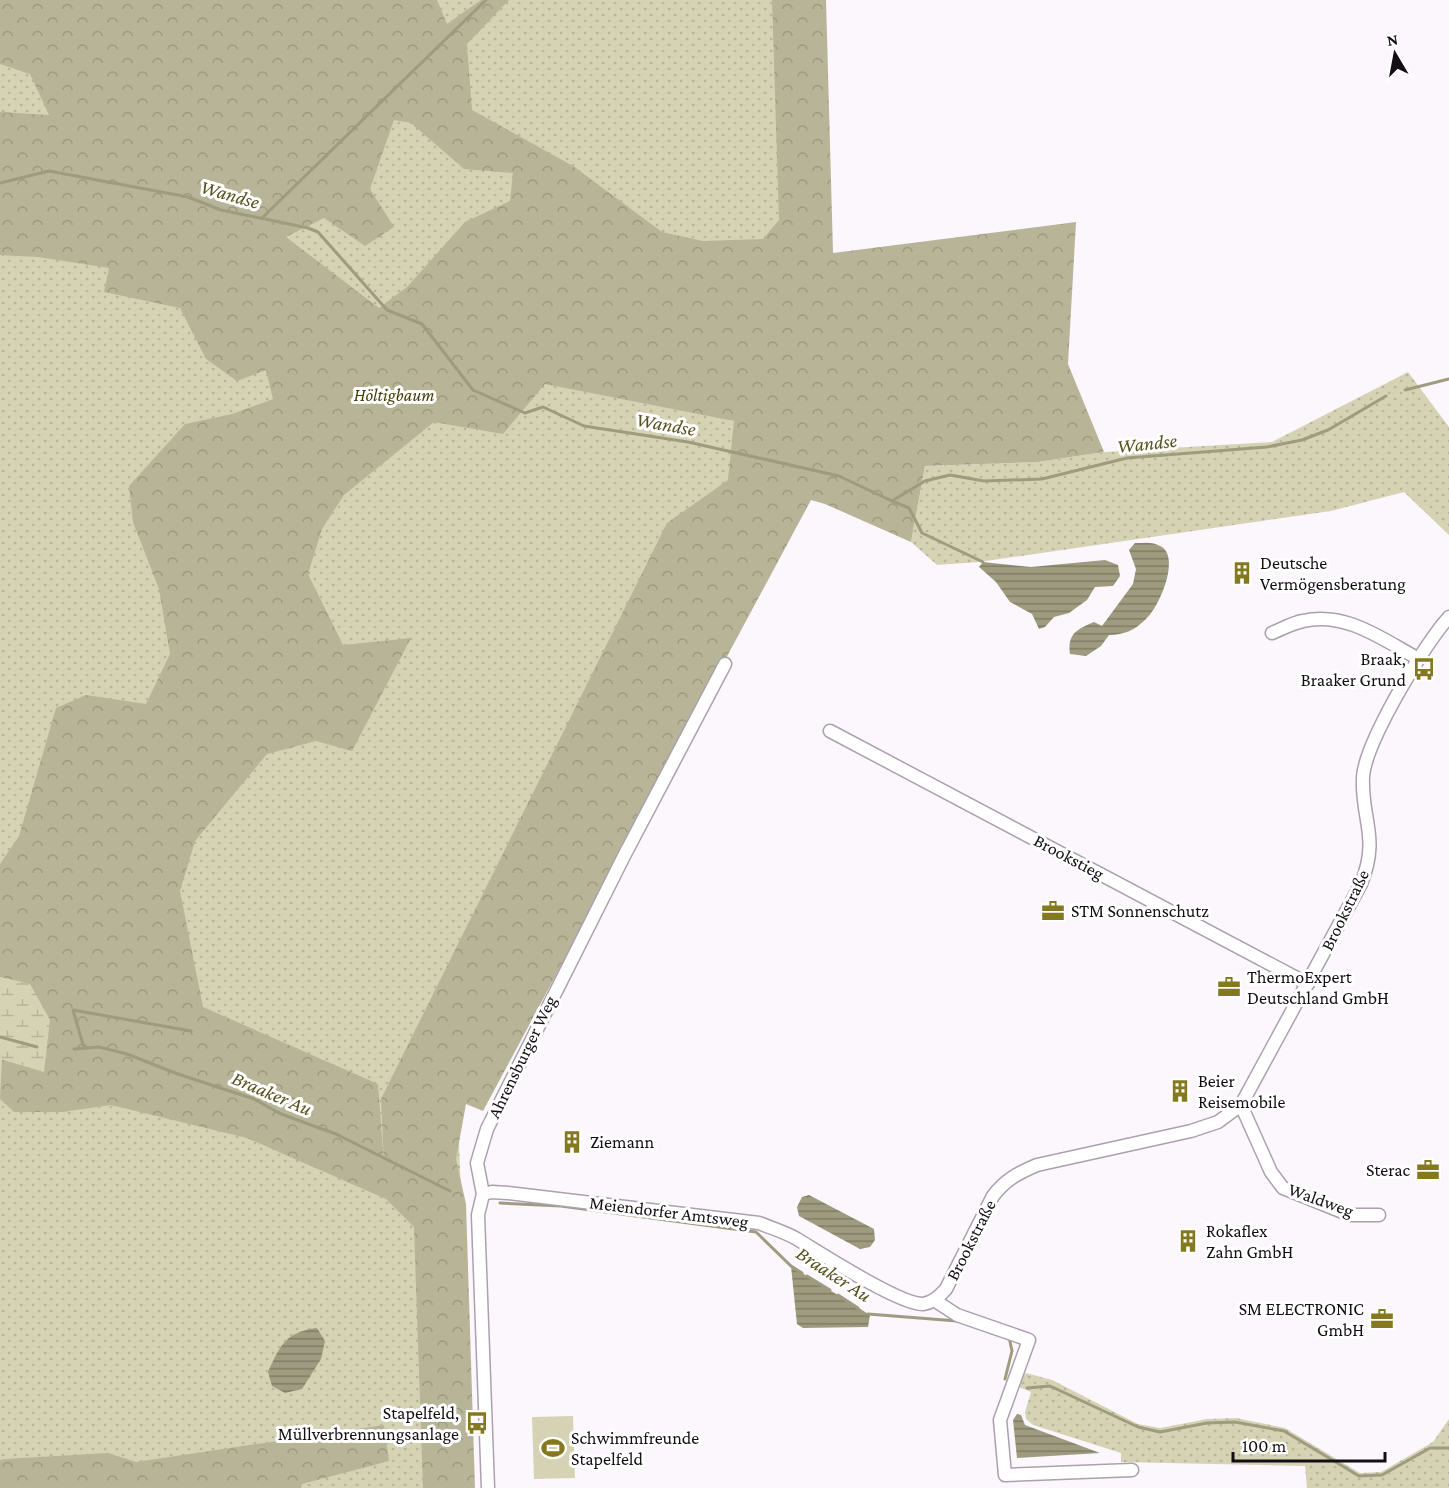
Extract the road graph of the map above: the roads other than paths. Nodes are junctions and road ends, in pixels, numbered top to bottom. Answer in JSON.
{"nodes":[{"id":1,"x":1449,"y":617,"type":"edge"},
{"id":2,"x":1272,"y":633,"type":"dead end"},
{"id":3,"x":1417,"y":658,"type":"junction"},
{"id":4,"x":725,"y":664,"type":"dead end"},
{"id":5,"x":830,"y":731,"type":"dead end"},
{"id":6,"x":1308,"y":984,"type":"junction"},
{"id":7,"x":1241,"y":1105,"type":"junction"},
{"id":8,"x":483,"y":1194,"type":"junction"},
{"id":9,"x":1379,"y":1215,"type":"dead end"},
{"id":10,"x":934,"y":1300,"type":"junction"},
{"id":11,"x":1132,"y":1470,"type":"dead end"},
{"id":12,"x":488,"y":1488,"type":"edge"}],
"edges":[{"from":1,"to":3,"type":"street","name":"Brookstraße"},
{"from":2,"to":3,"type":"street"},
{"from":3,"to":6,"type":"street","name":"Brookstraße"},
{"from":4,"to":8,"type":"street","name":"Ahrensburger Weg"},
{"from":5,"to":6,"type":"street","name":"Brookstieg"},
{"from":6,"to":7,"type":"street","name":"Brookstraße"},
{"from":7,"to":9,"type":"street","name":"Waldweg"},
{"from":7,"to":10,"type":"street","name":"Brookstraße"},
{"from":8,"to":10,"type":"street","name":"Meiendorfer Amtsweg"},
{"from":8,"to":12,"type":"street","name":"Ahrensburger Weg"},
{"from":10,"to":11,"type":"street","name":"Meiendorfer Amtsweg"}]}
